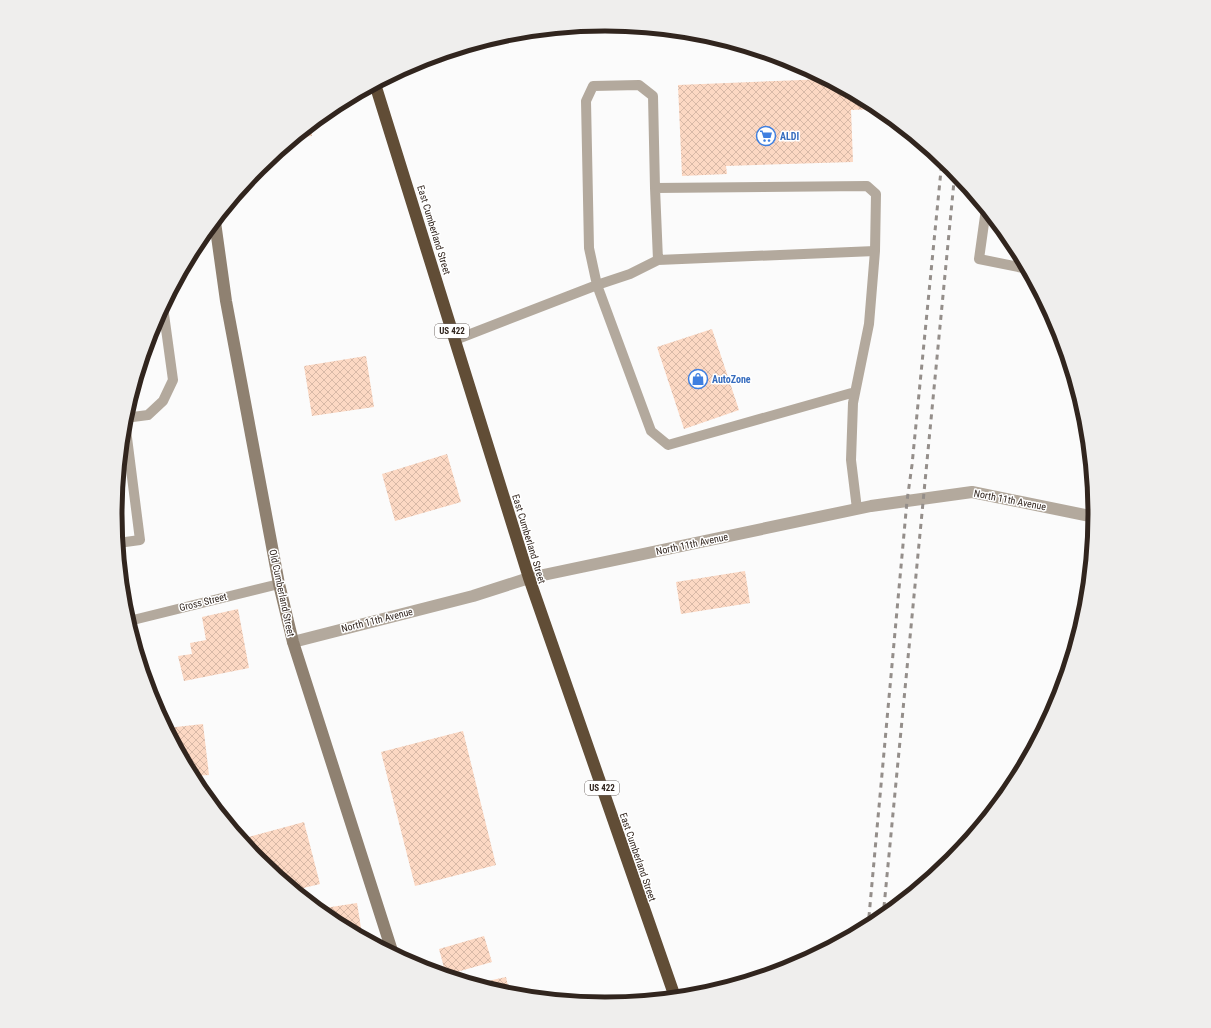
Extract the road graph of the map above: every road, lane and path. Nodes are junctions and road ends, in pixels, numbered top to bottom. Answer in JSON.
{"nodes":[{"id":1,"x":377,"y":89,"type":"edge"},
{"id":2,"x":655,"y":188,"type":"junction"},
{"id":3,"x":985,"y":215,"type":"edge"},
{"id":4,"x":216,"y":229,"type":"edge"},
{"id":5,"x":875,"y":251,"type":"junction"},
{"id":6,"x":658,"y":260,"type":"junction"},
{"id":7,"x":1021,"y":268,"type":"edge"},
{"id":8,"x":597,"y":285,"type":"junction"},
{"id":9,"x":164,"y":317,"type":"edge"},
{"id":10,"x":455,"y":340,"type":"junction"},
{"id":11,"x":855,"y":392,"type":"junction"},
{"id":12,"x":133,"y":417,"type":"edge"},
{"id":13,"x":128,"y":448,"type":"edge"},
{"id":14,"x":857,"y":509,"type":"junction"},
{"id":15,"x":1088,"y":516,"type":"edge"},
{"id":16,"x":124,"y":542,"type":"edge"},
{"id":17,"x":528,"y":578,"type":"junction"},
{"id":18,"x":279,"y":584,"type":"junction"},
{"id":19,"x":135,"y":620,"type":"edge"},
{"id":20,"x":293,"y":642,"type":"junction"},
{"id":21,"x":390,"y":946,"type":"edge"},
{"id":22,"x":672,"y":992,"type":"edge"}],
"edges":[{"from":1,"to":10,"type":"highway","name":"East Cumberland Street","number":"US 422"},
{"from":2,"to":5,"type":"lane"},
{"from":2,"to":6,"type":"lane"},
{"from":2,"to":8,"type":"lane"},
{"from":3,"to":7,"type":"lane"},
{"from":4,"to":18,"type":"street","name":"Old Cumberland Street"},
{"from":5,"to":6,"type":"lane"},
{"from":5,"to":11,"type":"lane"},
{"from":6,"to":8,"type":"lane"},
{"from":8,"to":10,"type":"lane"},
{"from":8,"to":11,"type":"lane"},
{"from":9,"to":12,"type":"lane"},
{"from":10,"to":17,"type":"highway","name":"East Cumberland Street","number":"US 422"},
{"from":11,"to":14,"type":"lane"},
{"from":13,"to":16,"type":"lane"},
{"from":14,"to":15,"type":"street","name":"North 11th Avenue"},
{"from":14,"to":17,"type":"street","name":"North 11th Avenue"},
{"from":17,"to":20,"type":"street","name":"North 11th Avenue"},
{"from":17,"to":22,"type":"highway","name":"East Cumberland Street","number":"US 422"},
{"from":18,"to":19,"type":"lane","name":"Gross Street"},
{"from":18,"to":20,"type":"street","name":"Old Cumberland Street"},
{"from":20,"to":21,"type":"street","name":"Old Cumberland Street"}]}
